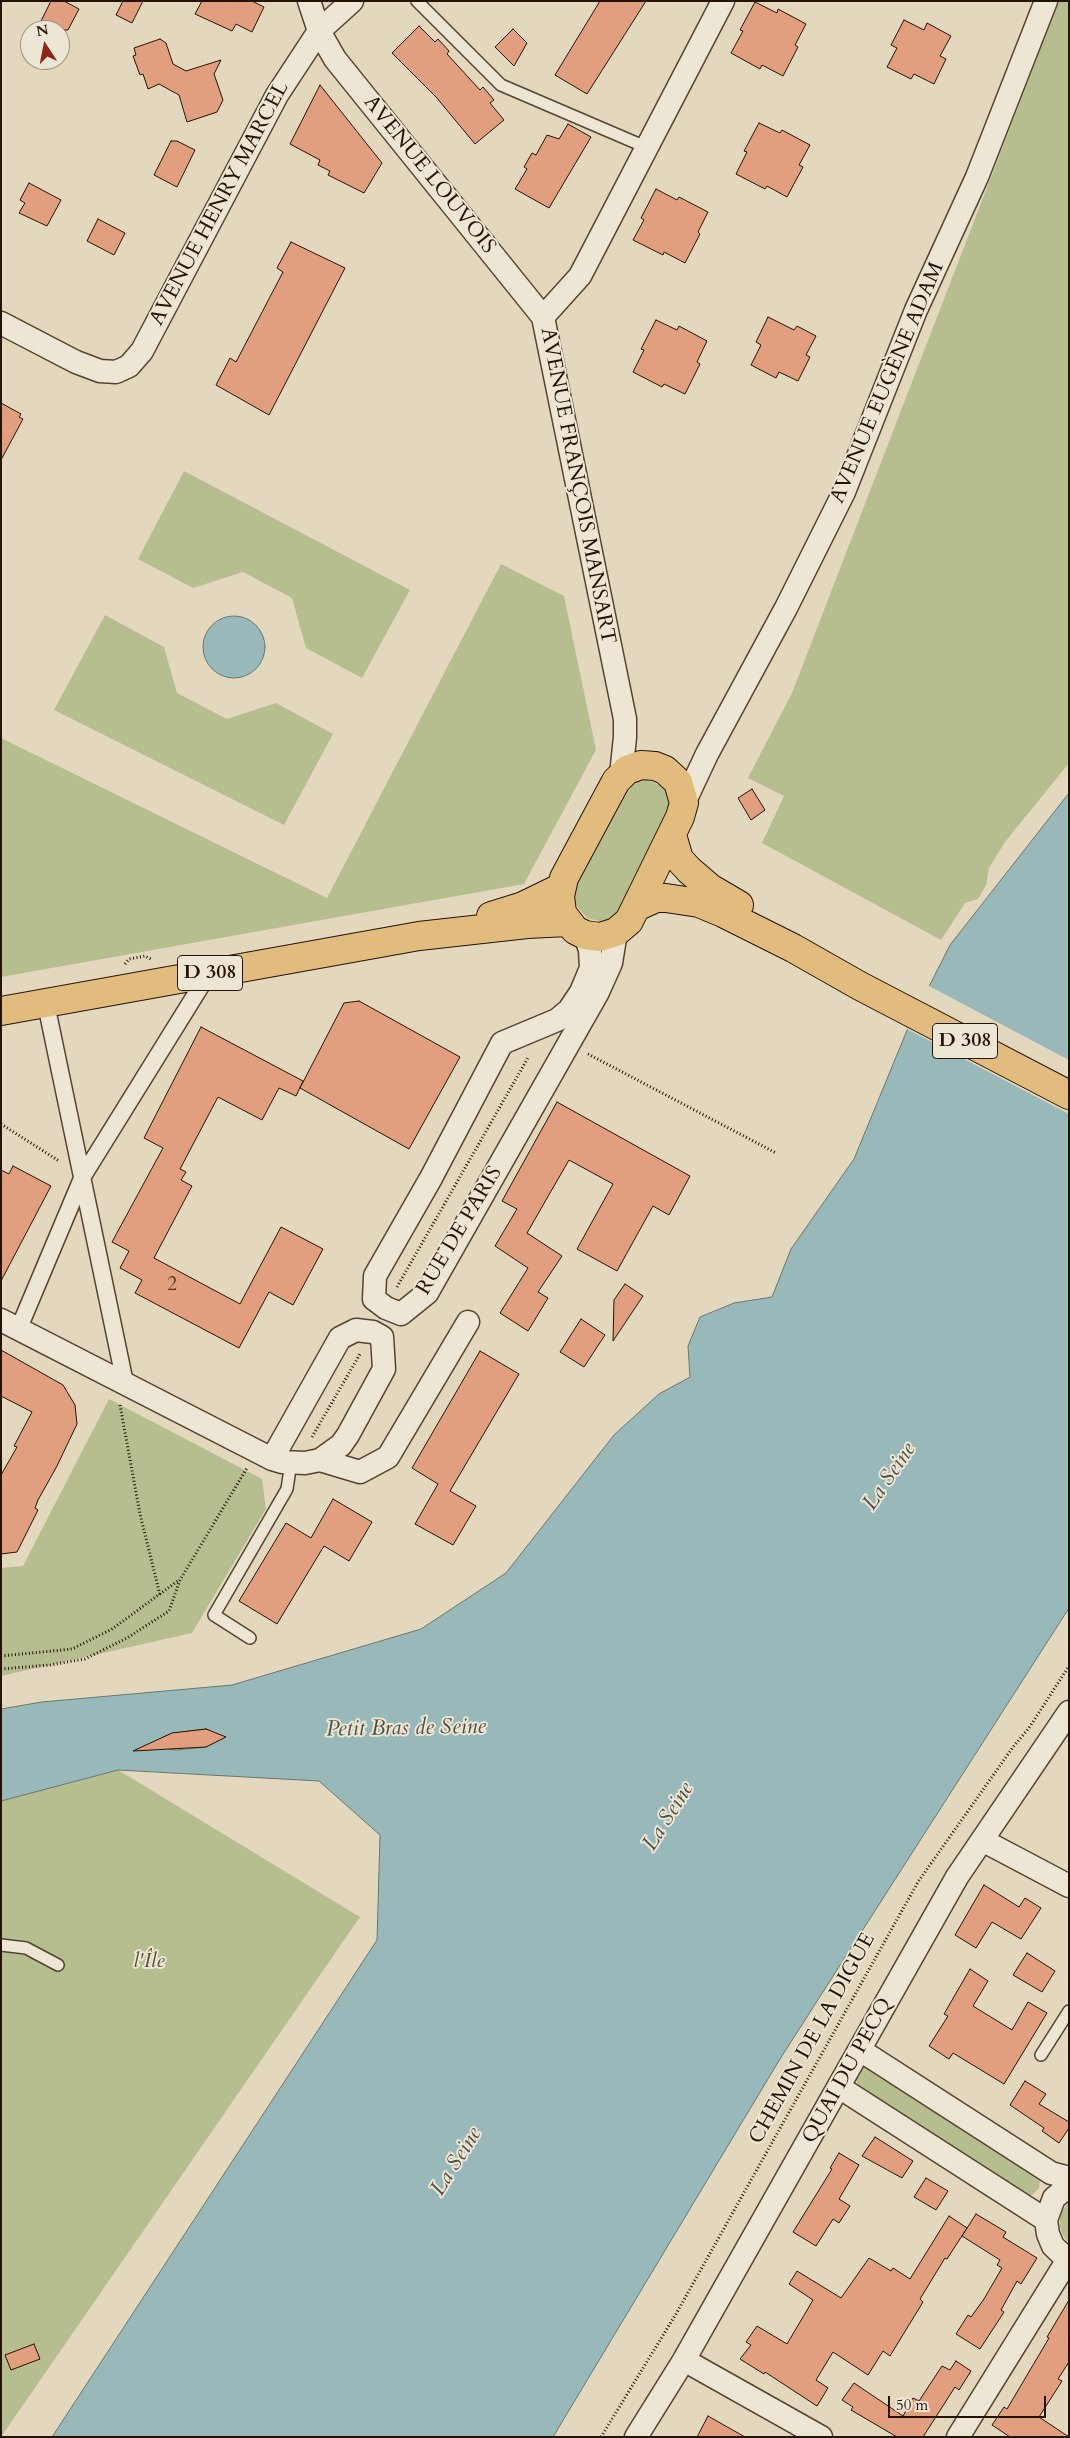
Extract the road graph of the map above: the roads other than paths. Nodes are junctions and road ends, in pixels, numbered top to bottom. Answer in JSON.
{"nodes":[{"id":1,"x":309,"y":1,"type":"edge"},
{"id":2,"x":352,"y":1,"type":"edge"},
{"id":3,"x":417,"y":1,"type":"edge"},
{"id":4,"x":723,"y":1,"type":"edge"},
{"id":5,"x":1046,"y":1,"type":"edge"},
{"id":6,"x":319,"y":31,"type":"junction"},
{"id":7,"x":648,"y":148,"type":"junction"},
{"id":8,"x":543,"y":317,"type":"junction"},
{"id":9,"x":1,"y":324,"type":"edge"},
{"id":10,"x":624,"y":719,"type":"junction"},
{"id":11,"x":707,"y":754,"type":"junction"},
{"id":12,"x":660,"y":768,"type":"junction"},
{"id":13,"x":621,"y":775,"type":"junction"},
{"id":14,"x":684,"y":803,"type":"junction"},
{"id":15,"x":672,"y":835,"type":"junction"},
{"id":16,"x":562,"y":887,"type":"junction"},
{"id":17,"x":636,"y":907,"type":"junction"},
{"id":18,"x":576,"y":929,"type":"junction"},
{"id":19,"x":616,"y":932,"type":"junction"},
{"id":20,"x":419,"y":936,"type":"junction"},
{"id":21,"x":209,"y":973,"type":"junction"},
{"id":22,"x":864,"y":981,"type":"junction"},
{"id":23,"x":46,"y":1004,"type":"junction"},
{"id":24,"x":1,"y":1012,"type":"edge"},
{"id":25,"x":1069,"y":1080,"type":"edge"},
{"id":26,"x":1069,"y":1095,"type":"edge"},
{"id":27,"x":83,"y":1176,"type":"junction"},
{"id":28,"x":468,"y":1322,"type":"dead end"},
{"id":29,"x":10,"y":1324,"type":"edge"},
{"id":30,"x":125,"y":1382,"type":"junction"},
{"id":31,"x":281,"y":1460,"type":"junction"},
{"id":32,"x":320,"y":1460,"type":"junction"},
{"id":33,"x":250,"y":1638,"type":"dead end"},
{"id":34,"x":1069,"y":1712,"type":"edge"},
{"id":35,"x":982,"y":1840,"type":"junction"},
{"id":36,"x":1069,"y":1886,"type":"edge"},
{"id":37,"x":1,"y":1945,"type":"edge"},
{"id":38,"x":58,"y":1965,"type":"dead end"},
{"id":39,"x":1069,"y":2011,"type":"edge"},
{"id":40,"x":860,"y":2050,"type":"junction"},
{"id":41,"x":1041,"y":2055,"type":"dead end"},
{"id":42,"x":839,"y":2087,"type":"junction"},
{"id":43,"x":1069,"y":2178,"type":"edge"},
{"id":44,"x":1069,"y":2186,"type":"edge"},
{"id":45,"x":1046,"y":2220,"type":"junction"},
{"id":46,"x":1068,"y":2261,"type":"edge"},
{"id":47,"x":684,"y":2360,"type":"junction"},
{"id":48,"x":636,"y":2437,"type":"edge"},
{"id":49,"x":821,"y":2437,"type":"edge"},
{"id":50,"x":958,"y":2437,"type":"edge"}],
"edges":[{"from":1,"to":6,"type":"street","name":"AVENUE LOUVOIS"},
{"from":2,"to":6,"type":"street","name":"AVENUE HENRY MARCEL"},
{"from":3,"to":7,"type":"lane"},
{"from":4,"to":7,"type":"street","name":"AVENUE FRANÇOIS MANSART"},
{"from":5,"to":11,"type":"street","name":"AVENUE EUGÈNE ADAM"},
{"from":6,"to":8,"type":"street","name":"AVENUE LOUVOIS"},
{"from":6,"to":9,"type":"street","name":"AVENUE HENRY MARCEL"},
{"from":7,"to":8,"type":"street","name":"AVENUE FRANÇOIS MANSART"},
{"from":8,"to":10,"type":"street","name":"AVENUE FRANÇOIS MANSART"},
{"from":10,"to":12,"type":"street","name":"AVENUE FRANÇOIS MANSART"},
{"from":10,"to":13,"type":"street","name":"AVENUE FRANÇOIS MANSART"},
{"from":11,"to":12,"type":"street"},
{"from":11,"to":14,"type":"street","name":"AVENUE EUGÈNE ADAM"},
{"from":12,"to":13,"type":"main road"},
{"from":12,"to":14,"type":"main road"},
{"from":13,"to":16,"type":"main road"},
{"from":14,"to":15,"type":"main road"},
{"from":15,"to":17,"type":"main road"},
{"from":15,"to":22,"type":"main road","number":"D 308"},
{"from":16,"to":18,"type":"main road"},
{"from":16,"to":20,"type":"main road","number":"D 308"},
{"from":17,"to":19,"type":"main road"},
{"from":17,"to":22,"type":"main road","number":"D 308"},
{"from":18,"to":19,"type":"main road"},
{"from":18,"to":19,"type":"street","name":"RUE DE PARIS"},
{"from":18,"to":20,"type":"main road","number":"D 308"},
{"from":20,"to":21,"type":"main road","number":"D 308"},
{"from":21,"to":23,"type":"main road","number":"D 308"},
{"from":21,"to":27,"type":"street"},
{"from":22,"to":25,"type":"main road","number":"D 308"},
{"from":22,"to":26,"type":"main road","number":"D 308"},
{"from":23,"to":24,"type":"main road","number":"D 308"},
{"from":23,"to":27,"type":"street"},
{"from":27,"to":29,"type":"street"},
{"from":27,"to":30,"type":"street"},
{"from":28,"to":32,"type":"street"},
{"from":29,"to":30,"type":"street"},
{"from":30,"to":31,"type":"street"},
{"from":31,"to":32,"type":"street"},
{"from":31,"to":32,"type":"street"},
{"from":31,"to":33,"type":"lane"},
{"from":34,"to":35,"type":"street","name":"QUAI DU PECQ"},
{"from":35,"to":36,"type":"street"},
{"from":35,"to":40,"type":"street","name":"QUAI DU PECQ"},
{"from":37,"to":38,"type":"lane"},
{"from":39,"to":41,"type":"lane"},
{"from":40,"to":42,"type":"street","name":"QUAI DU PECQ"},
{"from":40,"to":43,"type":"street"},
{"from":42,"to":45,"type":"street"},
{"from":42,"to":47,"type":"street","name":"QUAI DU PECQ"},
{"from":44,"to":45,"type":"street"},
{"from":45,"to":46,"type":"street"},
{"from":46,"to":50,"type":"street"},
{"from":47,"to":48,"type":"street","name":"QUAI DU PECQ"},
{"from":47,"to":49,"type":"street"}]}
